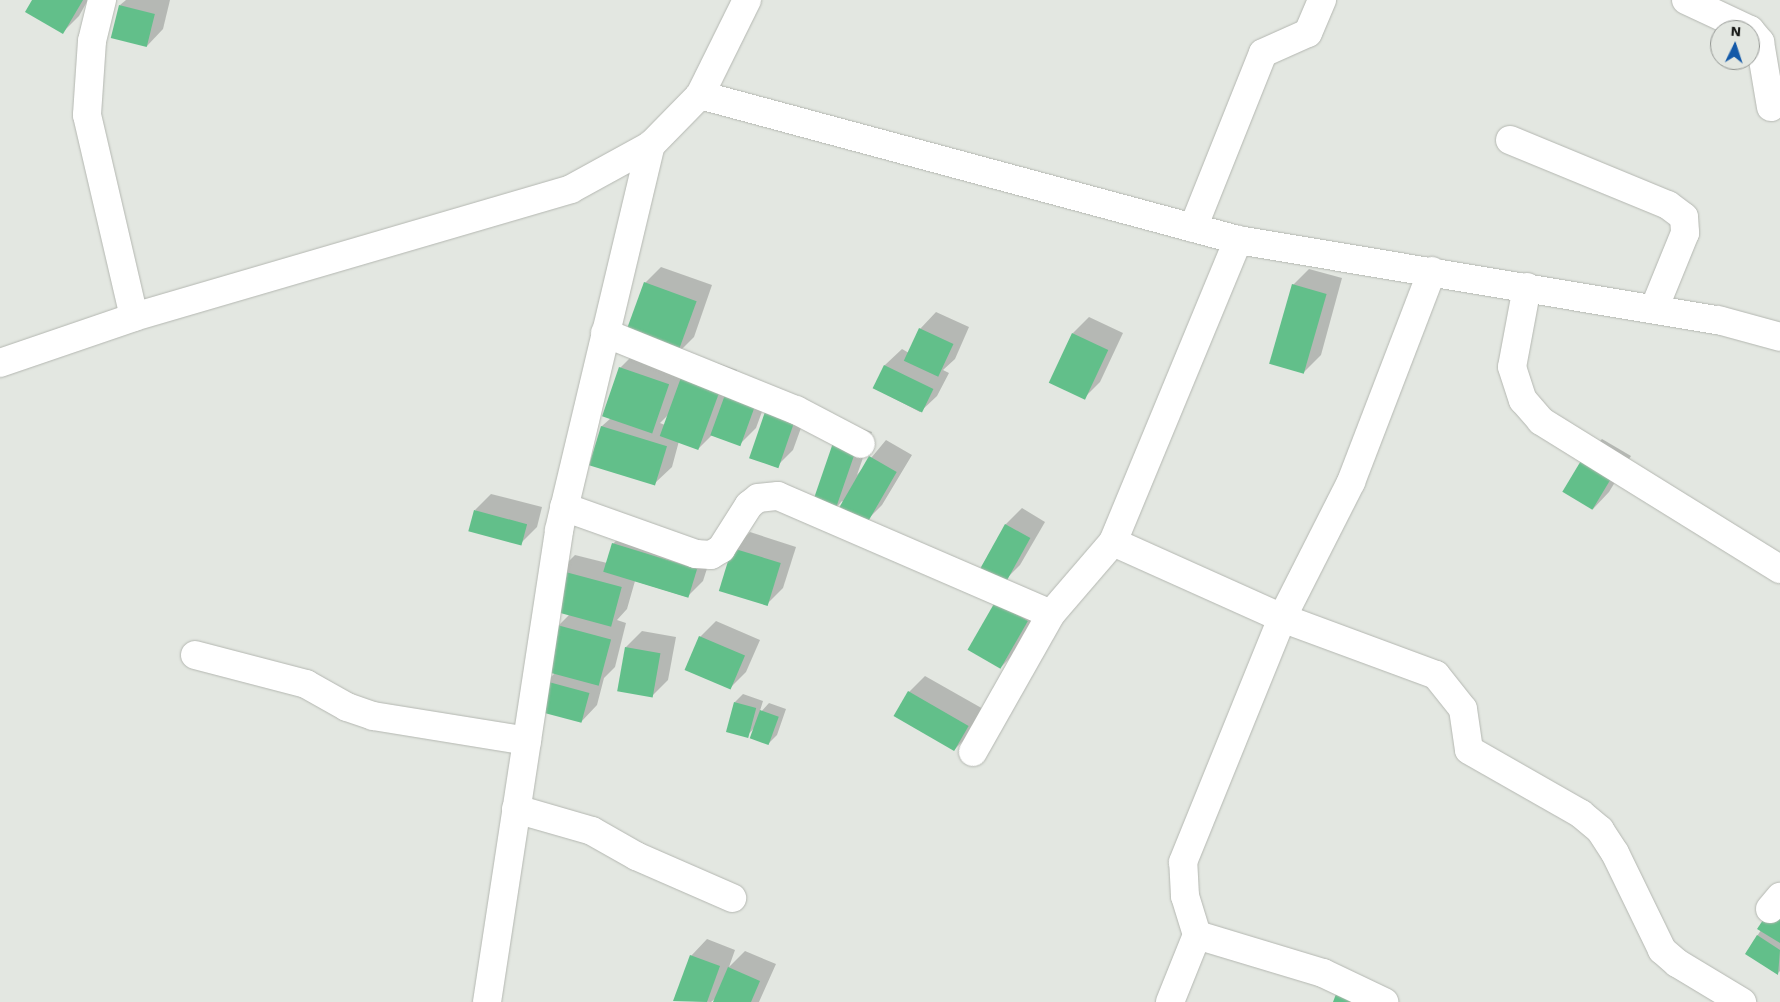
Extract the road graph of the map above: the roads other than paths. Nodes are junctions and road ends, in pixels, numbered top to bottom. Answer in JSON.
{"nodes":[{"id":1,"x":102,"y":0,"type":"edge"},
{"id":2,"x":748,"y":0,"type":"edge"},
{"id":3,"x":1322,"y":0,"type":"edge"},
{"id":4,"x":1686,"y":0,"type":"edge"},
{"id":5,"x":1729,"y":20,"type":"edge"},
{"id":6,"x":1760,"y":42,"type":"edge"},
{"id":7,"x":700,"y":95,"type":"junction"},
{"id":8,"x":1771,"y":107,"type":"dead end"},
{"id":9,"x":1510,"y":140,"type":"dead end"},
{"id":10,"x":651,"y":146,"type":"junction"},
{"id":11,"x":1193,"y":228,"type":"junction"},
{"id":12,"x":1238,"y":240,"type":"junction"},
{"id":13,"x":1432,"y":271,"type":"junction"},
{"id":14,"x":1527,"y":287,"type":"junction"},
{"id":15,"x":1654,"y":309,"type":"junction"},
{"id":16,"x":134,"y":317,"type":"junction"},
{"id":17,"x":605,"y":333,"type":"junction"},
{"id":18,"x":1780,"y":337,"type":"edge"},
{"id":19,"x":0,"y":363,"type":"edge"},
{"id":20,"x":861,"y":444,"type":"dead end"},
{"id":21,"x":564,"y":507,"type":"junction"},
{"id":22,"x":1112,"y":542,"type":"junction"},
{"id":23,"x":1780,"y":569,"type":"edge"},
{"id":24,"x":1051,"y":614,"type":"junction"},
{"id":25,"x":1282,"y":618,"type":"junction"},
{"id":26,"x":195,"y":655,"type":"dead end"},
{"id":27,"x":526,"y":741,"type":"junction"},
{"id":28,"x":973,"y":752,"type":"dead end"},
{"id":29,"x":516,"y":809,"type":"junction"},
{"id":30,"x":732,"y":898,"type":"dead end"},
{"id":31,"x":1197,"y":935,"type":"junction"},
{"id":32,"x":488,"y":1002,"type":"edge"},
{"id":33,"x":1170,"y":1002,"type":"edge"},
{"id":34,"x":1384,"y":1002,"type":"edge"},
{"id":35,"x":1742,"y":1002,"type":"edge"}],
"edges":[{"from":1,"to":16,"type":"street"},
{"from":2,"to":7,"type":"street"},
{"from":3,"to":11,"type":"street"},
{"from":4,"to":5,"type":"street"},
{"from":6,"to":8,"type":"street"},
{"from":7,"to":10,"type":"street"},
{"from":7,"to":11,"type":"street"},
{"from":9,"to":15,"type":"street"},
{"from":10,"to":16,"type":"street"},
{"from":10,"to":17,"type":"street"},
{"from":11,"to":12,"type":"street"},
{"from":12,"to":13,"type":"street"},
{"from":12,"to":22,"type":"street"},
{"from":13,"to":14,"type":"street"},
{"from":13,"to":25,"type":"street"},
{"from":14,"to":15,"type":"street"},
{"from":14,"to":23,"type":"street"},
{"from":15,"to":18,"type":"street"},
{"from":16,"to":19,"type":"street"},
{"from":17,"to":20,"type":"street"},
{"from":17,"to":21,"type":"street"},
{"from":21,"to":24,"type":"street"},
{"from":21,"to":27,"type":"street"},
{"from":22,"to":24,"type":"street"},
{"from":22,"to":25,"type":"street"},
{"from":24,"to":28,"type":"street"},
{"from":25,"to":31,"type":"street"},
{"from":25,"to":35,"type":"street"},
{"from":26,"to":27,"type":"street"},
{"from":27,"to":29,"type":"street"},
{"from":29,"to":30,"type":"street"},
{"from":29,"to":32,"type":"street"},
{"from":31,"to":33,"type":"street"},
{"from":31,"to":34,"type":"street"}]}
